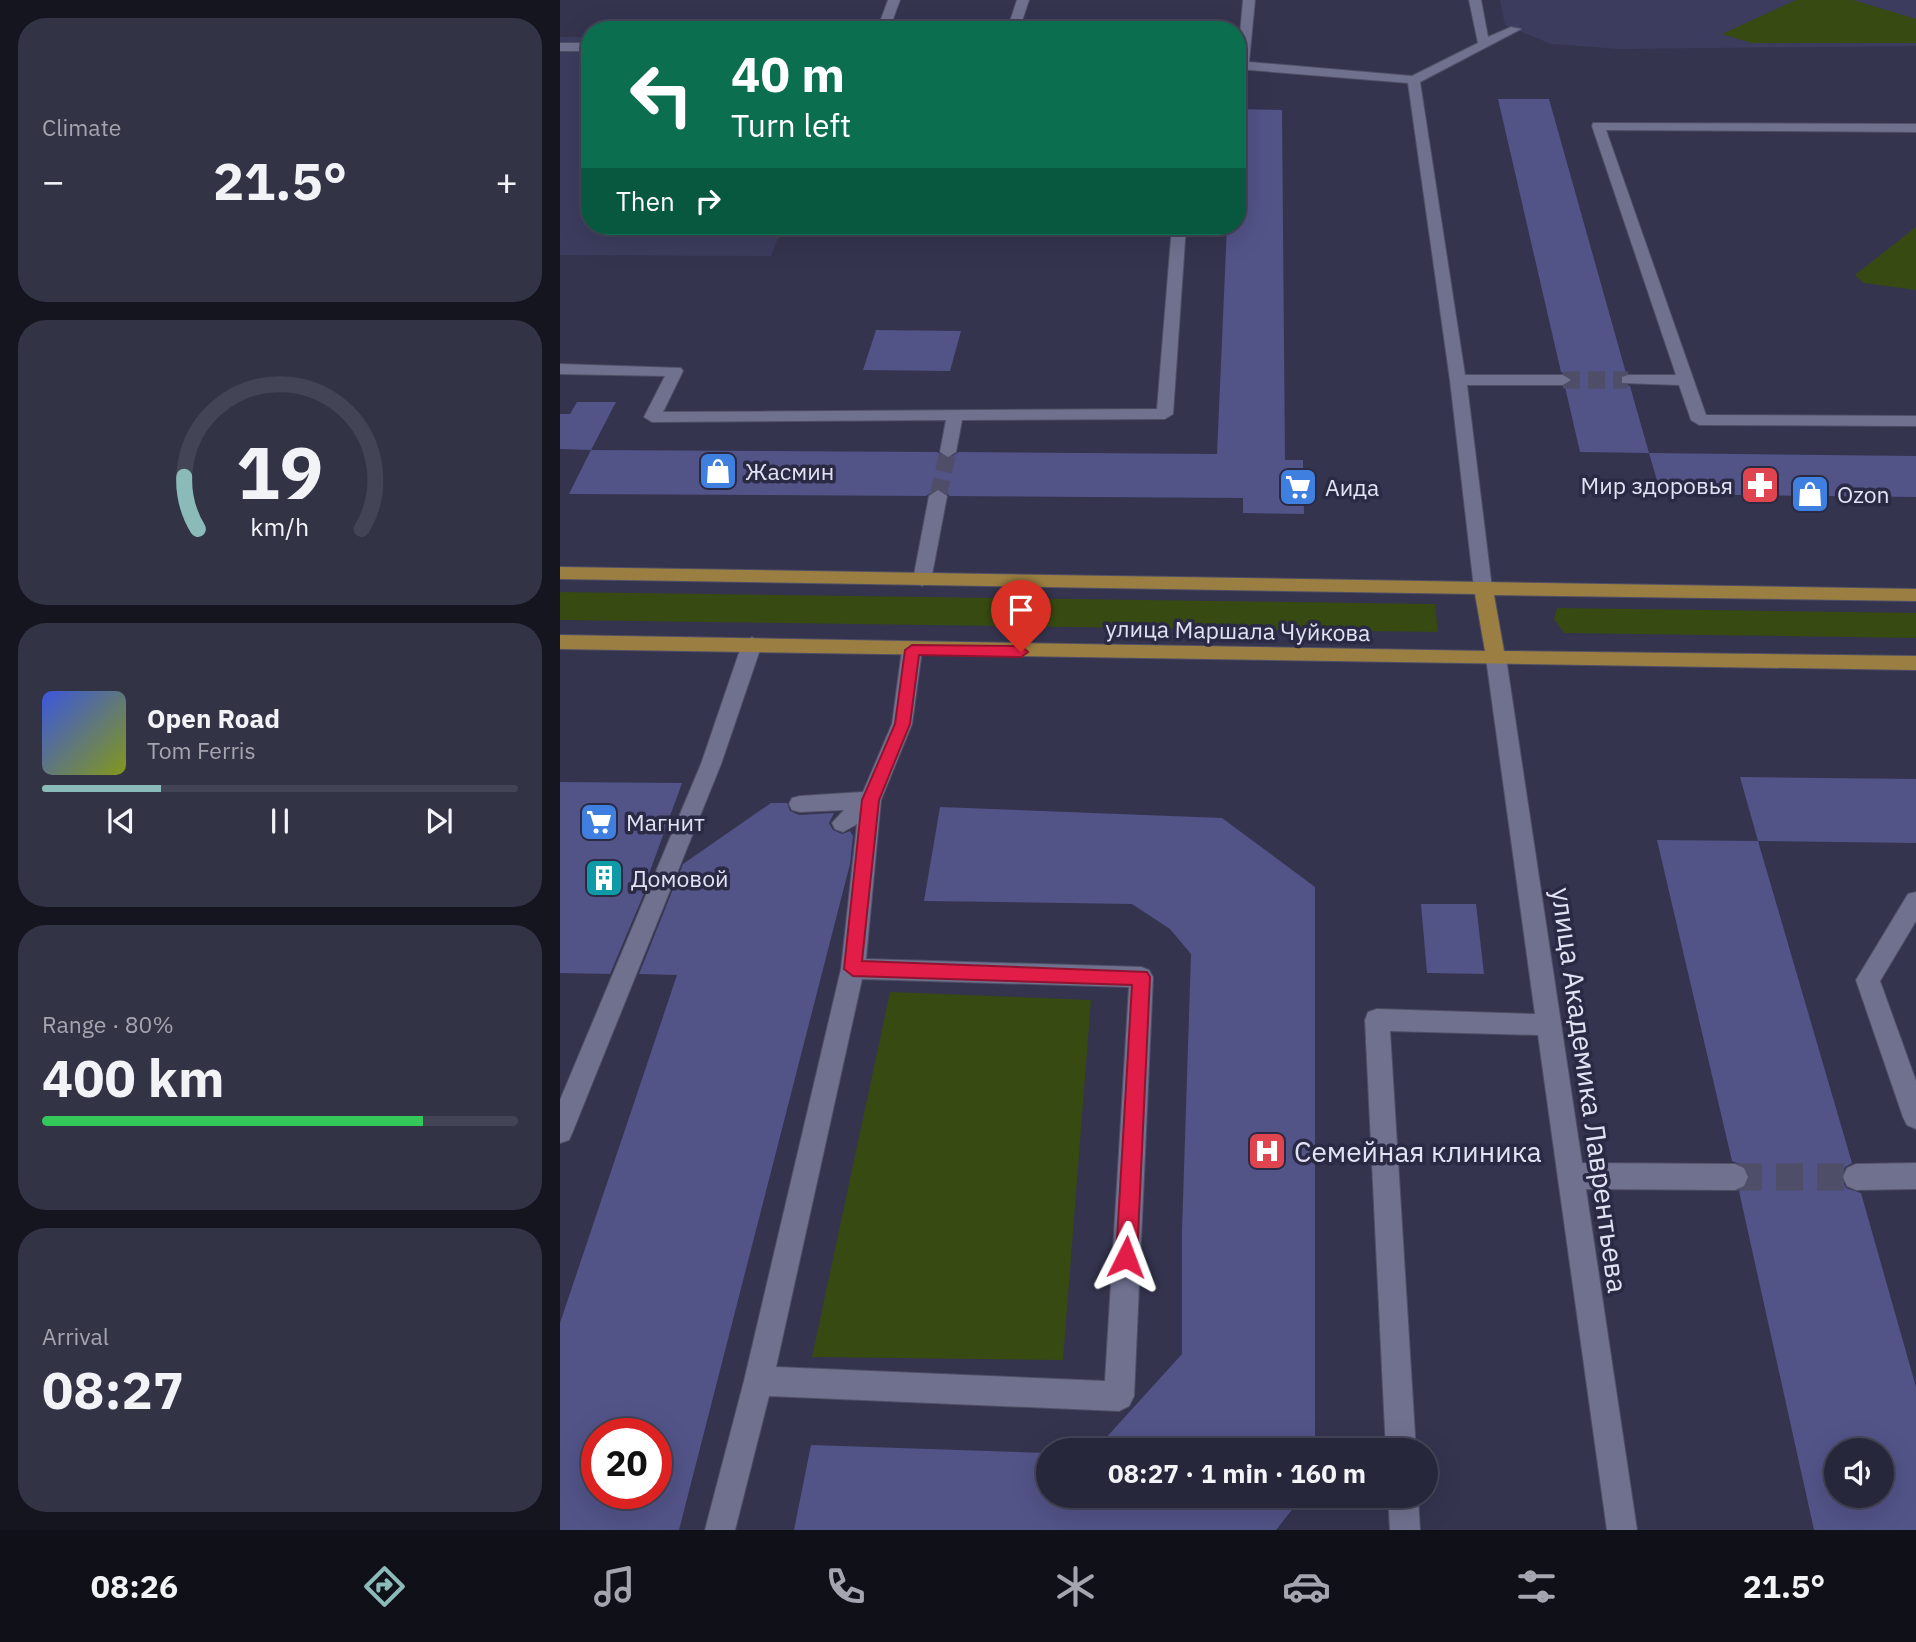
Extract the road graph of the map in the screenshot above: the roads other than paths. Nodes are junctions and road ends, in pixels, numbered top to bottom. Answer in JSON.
{"nodes":[{"id":1,"x":894,"y":0,"type":"edge"},
{"id":2,"x":1023,"y":0,"type":"edge"},
{"id":3,"x":1249,"y":0,"type":"edge"},
{"id":4,"x":1475,"y":0,"type":"edge"},
{"id":5,"x":886,"y":21,"type":"edge"},
{"id":6,"x":1016,"y":21,"type":"edge"},
{"id":7,"x":1246,"y":22,"type":"edge"},
{"id":8,"x":1515,"y":29,"type":"dead end"},
{"id":9,"x":1484,"y":44,"type":"junction"},
{"id":10,"x":560,"y":47,"type":"edge"},
{"id":11,"x":581,"y":47,"type":"edge"},
{"id":12,"x":1246,"y":66,"type":"edge"},
{"id":13,"x":1414,"y":80,"type":"junction"},
{"id":14,"x":1916,"y":128,"type":"edge"},
{"id":15,"x":1178,"y":235,"type":"edge"},
{"id":16,"x":560,"y":369,"type":"edge"},
{"id":17,"x":1458,"y":380,"type":"junction"},
{"id":18,"x":1563,"y":380,"type":"tunnel mouth"},
{"id":19,"x":1628,"y":380,"type":"tunnel mouth"},
{"id":20,"x":1685,"y":380,"type":"junction"},
{"id":21,"x":955,"y":415,"type":"junction"},
{"id":22,"x":1916,"y":421,"type":"edge"},
{"id":23,"x":948,"y":452,"type":"tunnel mouth"},
{"id":24,"x":938,"y":496,"type":"tunnel mouth"},
{"id":25,"x":560,"y":573,"type":"edge"},
{"id":26,"x":922,"y":580,"type":"junction"},
{"id":27,"x":1483,"y":588,"type":"junction"},
{"id":28,"x":1916,"y":595,"type":"edge"},
{"id":29,"x":560,"y":642,"type":"edge"},
{"id":30,"x":752,"y":644,"type":"junction"},
{"id":31,"x":912,"y":650,"type":"junction"},
{"id":32,"x":1496,"y":658,"type":"junction"},
{"id":33,"x":1916,"y":663,"type":"edge"},
{"id":34,"x":870,"y":800,"type":"junction"},
{"id":35,"x":800,"y":804,"type":"dead end"},
{"id":36,"x":843,"y":823,"type":"dead end"},
{"id":37,"x":1916,"y":901,"type":"edge"},
{"id":38,"x":853,"y":969,"type":"junction"},
{"id":39,"x":1550,"y":1025,"type":"junction"},
{"id":40,"x":1916,"y":1117,"type":"edge"},
{"id":41,"x":560,"y":1132,"type":"edge"},
{"id":42,"x":1571,"y":1175,"type":"junction"},
{"id":43,"x":1916,"y":1176,"type":"edge"},
{"id":44,"x":1735,"y":1177,"type":"tunnel mouth"},
{"id":45,"x":1856,"y":1177,"type":"tunnel mouth"},
{"id":46,"x":758,"y":1381,"type":"junction"},
{"id":47,"x":1400,"y":1438,"type":"edge"},
{"id":48,"x":1404,"y":1508,"type":"edge"},
{"id":49,"x":720,"y":1530,"type":"edge"},
{"id":50,"x":1405,"y":1530,"type":"edge"},
{"id":51,"x":1622,"y":1530,"type":"edge"}],
"edges":[{"from":1,"to":5,"type":"street"},
{"from":2,"to":6,"type":"street"},
{"from":3,"to":7,"type":"street"},
{"from":4,"to":9,"type":"street"},
{"from":8,"to":9,"type":"street"},
{"from":9,"to":13,"type":"street"},
{"from":10,"to":11,"type":"street"},
{"from":12,"to":13,"type":"street"},
{"from":13,"to":17,"type":"street"},
{"from":14,"to":20,"type":"street"},
{"from":15,"to":21,"type":"street"},
{"from":16,"to":21,"type":"street"},
{"from":17,"to":18,"type":"street"},
{"from":17,"to":27,"type":"street"},
{"from":19,"to":20,"type":"street"},
{"from":20,"to":22,"type":"street"},
{"from":21,"to":23,"type":"street"},
{"from":24,"to":26,"type":"street"},
{"from":25,"to":26,"type":"main road","name":"улица Маршала Чуйкова"},
{"from":26,"to":27,"type":"main road","name":"улица Маршала Чуйкова"},
{"from":27,"to":28,"type":"main road","name":"улица Маршала Чуйкова"},
{"from":27,"to":32,"type":"main road"},
{"from":29,"to":30,"type":"main road","name":"улица Маршала Чуйкова"},
{"from":30,"to":31,"type":"main road","name":"улица Маршала Чуйкова"},
{"from":30,"to":41,"type":"street"},
{"from":31,"to":32,"type":"main road","name":"улица Маршала Чуйкова"},
{"from":31,"to":34,"type":"street"},
{"from":32,"to":33,"type":"main road","name":"улица Маршала Чуйкова"},
{"from":32,"to":39,"type":"street","name":"улица Академика Лаврентьева"},
{"from":34,"to":35,"type":"street"},
{"from":34,"to":36,"type":"street"},
{"from":34,"to":38,"type":"street"},
{"from":37,"to":40,"type":"street"},
{"from":38,"to":46,"type":"street"},
{"from":38,"to":46,"type":"street"},
{"from":39,"to":42,"type":"street","name":"улица Академика Лаврентьева"},
{"from":39,"to":47,"type":"street"},
{"from":42,"to":44,"type":"street"},
{"from":42,"to":51,"type":"street","name":"улица Академика Лаврентьева"},
{"from":43,"to":45,"type":"street"},
{"from":46,"to":49,"type":"street"},
{"from":48,"to":50,"type":"street"}]}
